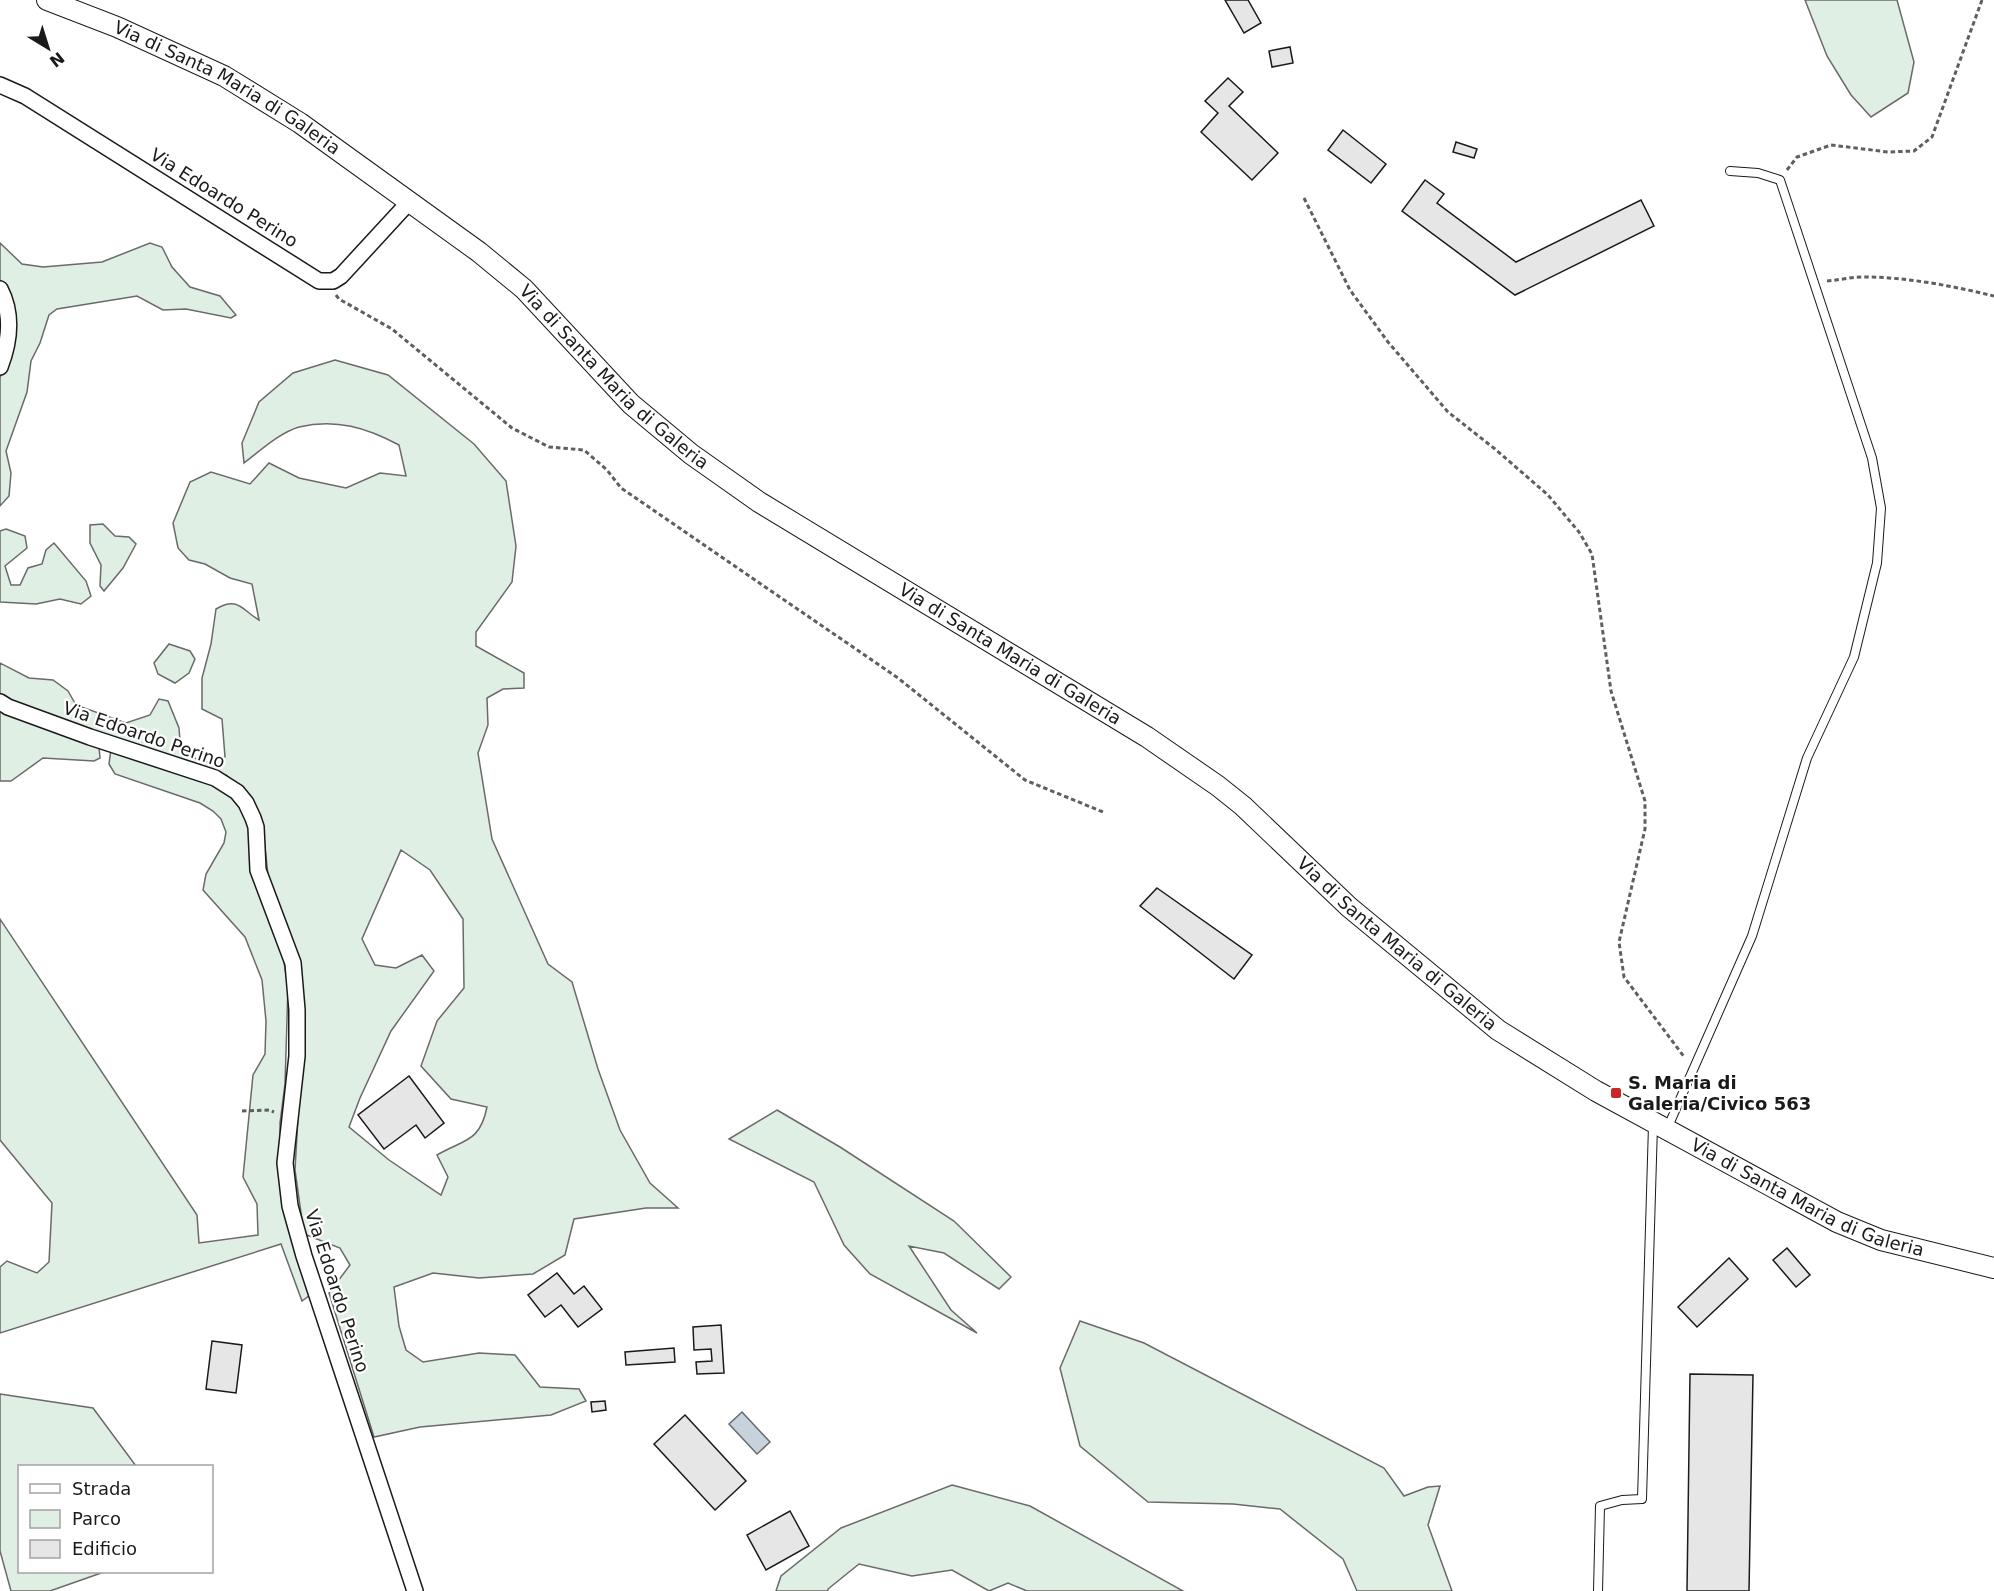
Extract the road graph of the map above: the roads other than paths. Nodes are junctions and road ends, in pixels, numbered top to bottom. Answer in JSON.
{"nodes":[{"id":1,"x":47,"y":0,"type":"edge"},
{"id":2,"x":0,"y":85,"type":"edge"},
{"id":3,"x":1730,"y":171,"type":"dead end"},
{"id":4,"x":410,"y":201,"type":"junction"},
{"id":5,"x":0,"y":289,"type":"edge"},
{"id":6,"x":0,"y":367,"type":"edge"},
{"id":7,"x":0,"y":702,"type":"edge"},
{"id":8,"x":1660,"y":1126,"type":"junction"},
{"id":9,"x":1994,"y":1268,"type":"edge"},
{"id":10,"x":414,"y":1591,"type":"edge"},
{"id":11,"x":1598,"y":1591,"type":"edge"}],
"edges":[{"from":1,"to":4,"type":"street","name":"Via di Santa Maria di Galeria"},
{"from":2,"to":4,"type":"street","name":"Via Edoardo Perino"},
{"from":3,"to":8,"type":"lane"},
{"from":4,"to":8,"type":"street","name":"Via di Santa Maria di Galeria"},
{"from":5,"to":6,"type":"street"},
{"from":7,"to":10,"type":"street","name":"Via Edoardo Perino"},
{"from":8,"to":9,"type":"street","name":"Via di Santa Maria di Galeria"},
{"from":8,"to":11,"type":"lane"}]}
